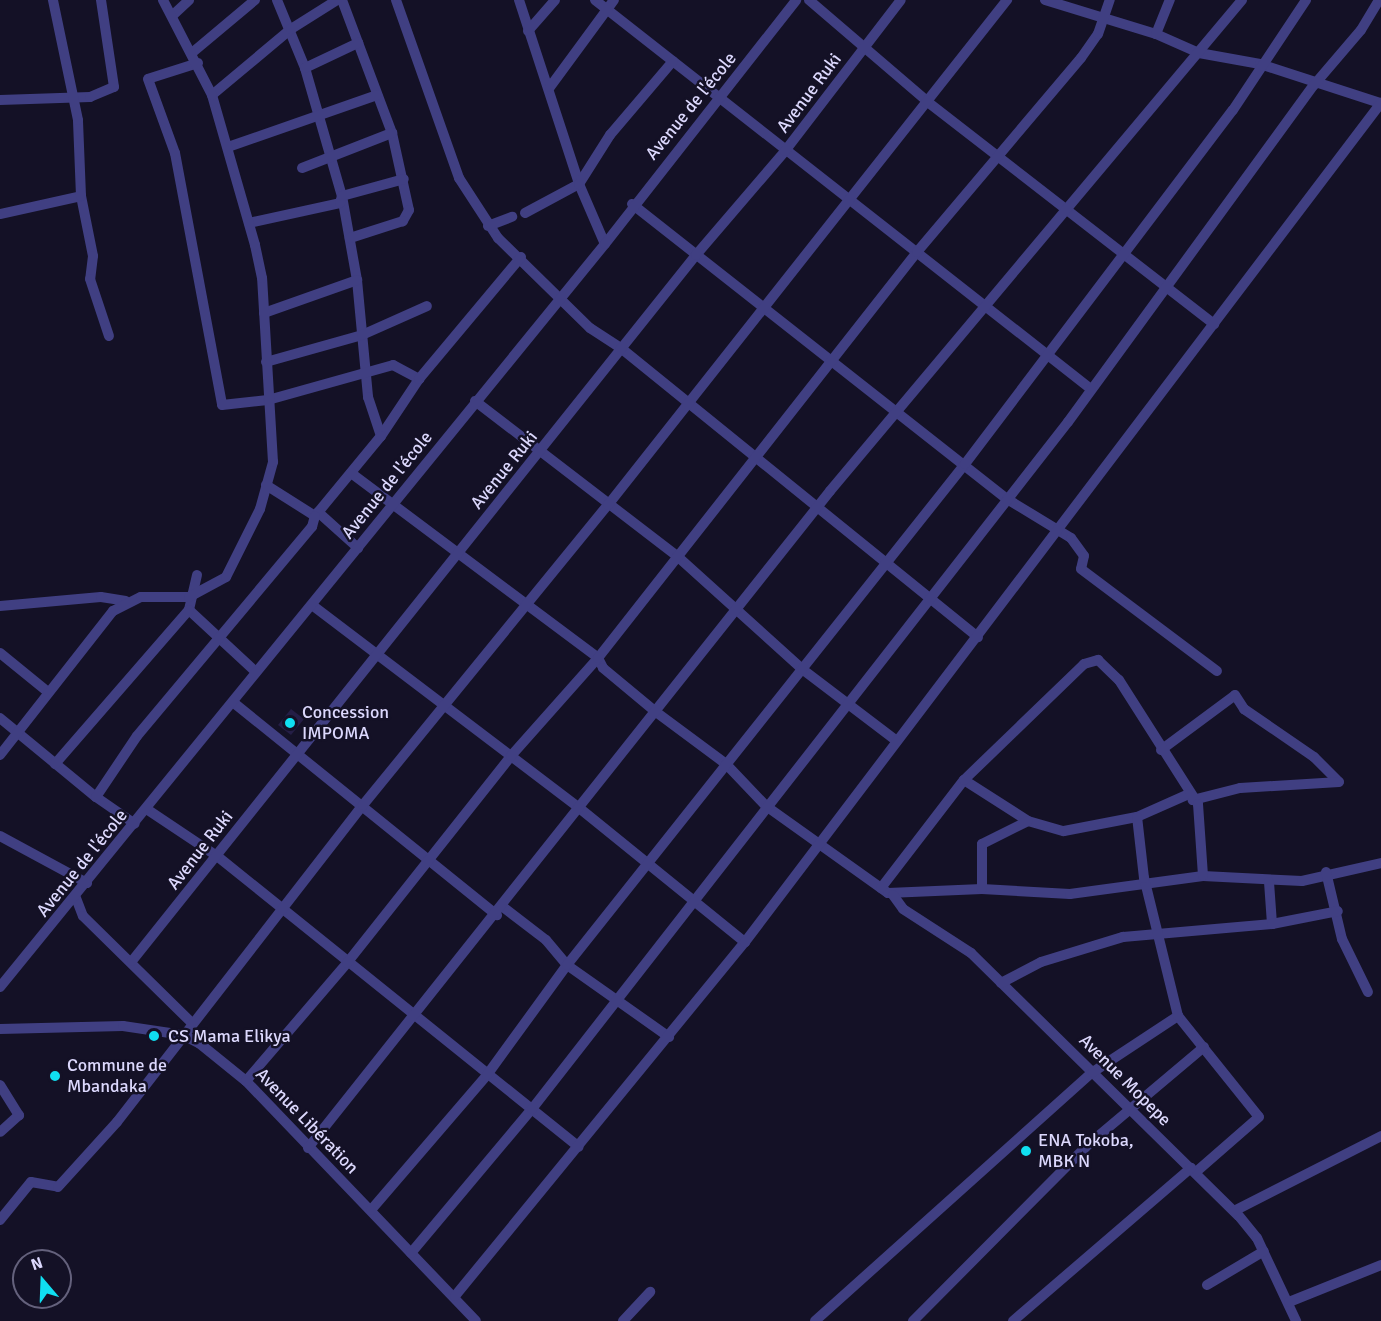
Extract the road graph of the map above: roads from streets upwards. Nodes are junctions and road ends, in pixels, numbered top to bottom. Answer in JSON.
{"nodes":[{"id":1,"x":53,"y":0,"type":"edge"},
{"id":2,"x":101,"y":0,"type":"edge"},
{"id":3,"x":163,"y":0,"type":"edge"},
{"id":4,"x":189,"y":0,"type":"edge"},
{"id":5,"x":255,"y":0,"type":"edge"},
{"id":6,"x":277,"y":0,"type":"edge"},
{"id":7,"x":339,"y":0,"type":"edge"},
{"id":8,"x":396,"y":0,"type":"edge"},
{"id":9,"x":519,"y":0,"type":"edge"},
{"id":10,"x":555,"y":0,"type":"edge"},
{"id":11,"x":595,"y":0,"type":"edge"},
{"id":12,"x":796,"y":0,"type":"edge"},
{"id":13,"x":809,"y":0,"type":"edge"},
{"id":14,"x":902,"y":0,"type":"edge"},
{"id":15,"x":1007,"y":0,"type":"edge"},
{"id":16,"x":1045,"y":0,"type":"edge"},
{"id":17,"x":1110,"y":0,"type":"edge"},
{"id":18,"x":1170,"y":0,"type":"edge"},
{"id":19,"x":1242,"y":0,"type":"edge"},
{"id":20,"x":1306,"y":0,"type":"edge"},
{"id":21,"x":1379,"y":0,"type":"edge"},
{"id":22,"x":611,"y":4,"type":"edge"},
{"id":23,"x":173,"y":15,"type":"junction"},
{"id":24,"x":1106,"y":17,"type":"junction"},
{"id":25,"x":291,"y":29,"type":"junction"},
{"id":26,"x":528,"y":31,"type":"junction"},
{"id":27,"x":1156,"y":34,"type":"junction"},
{"id":28,"x":358,"y":44,"type":"junction"},
{"id":29,"x":863,"y":47,"type":"junction"},
{"id":30,"x":1199,"y":53,"type":"junction"},
{"id":31,"x":195,"y":58,"type":"junction"},
{"id":32,"x":674,"y":61,"type":"junction"},
{"id":33,"x":1260,"y":64,"type":"junction"},
{"id":34,"x":304,"y":68,"type":"junction"},
{"id":35,"x":1314,"y":85,"type":"junction"},
{"id":36,"x":550,"y":87,"type":"junction"},
{"id":37,"x":377,"y":94,"type":"junction"},
{"id":38,"x":212,"y":95,"type":"junction"},
{"id":39,"x":75,"y":97,"type":"junction"},
{"id":40,"x":0,"y":99,"type":"edge"},
{"id":41,"x":720,"y":99,"type":"junction"},
{"id":42,"x":929,"y":103,"type":"junction"},
{"id":43,"x":1381,"y":103,"type":"edge"},
{"id":44,"x":319,"y":117,"type":"junction"},
{"id":45,"x":392,"y":133,"type":"junction"},
{"id":46,"x":228,"y":147,"type":"junction"},
{"id":47,"x":786,"y":151,"type":"junction"},
{"id":48,"x":1000,"y":155,"type":"junction"},
{"id":49,"x":332,"y":156,"type":"junction"},
{"id":50,"x":302,"y":168,"type":"dead end"},
{"id":51,"x":404,"y":178,"type":"junction"},
{"id":52,"x":579,"y":184,"type":"junction"},
{"id":53,"x":81,"y":196,"type":"junction"},
{"id":54,"x":342,"y":196,"type":"junction"},
{"id":55,"x":851,"y":200,"type":"junction"},
{"id":56,"x":632,"y":204,"type":"junction"},
{"id":57,"x":1069,"y":211,"type":"junction"},
{"id":58,"x":525,"y":213,"type":"dead end"},
{"id":59,"x":0,"y":214,"type":"edge"},
{"id":60,"x":512,"y":217,"type":"dead end"},
{"id":61,"x":249,"y":224,"type":"junction"},
{"id":62,"x":488,"y":226,"type":"junction"},
{"id":63,"x":350,"y":238,"type":"junction"},
{"id":64,"x":605,"y":244,"type":"junction"},
{"id":65,"x":917,"y":252,"type":"junction"},
{"id":66,"x":1122,"y":253,"type":"junction"},
{"id":67,"x":696,"y":255,"type":"junction"},
{"id":68,"x":521,"y":257,"type":"junction"},
{"id":69,"x":357,"y":280,"type":"junction"},
{"id":70,"x":1166,"y":288,"type":"junction"},
{"id":71,"x":557,"y":299,"type":"junction"},
{"id":72,"x":427,"y":306,"type":"dead end"},
{"id":73,"x":764,"y":306,"type":"junction"},
{"id":74,"x":986,"y":309,"type":"junction"},
{"id":75,"x":264,"y":313,"type":"junction"},
{"id":76,"x":1215,"y":324,"type":"junction"},
{"id":77,"x":362,"y":335,"type":"junction"},
{"id":78,"x":109,"y":336,"type":"dead end"},
{"id":79,"x":622,"y":349,"type":"junction"},
{"id":80,"x":1047,"y":358,"type":"junction"},
{"id":81,"x":831,"y":360,"type":"junction"},
{"id":82,"x":266,"y":362,"type":"junction"},
{"id":83,"x":366,"y":374,"type":"junction"},
{"id":84,"x":419,"y":379,"type":"junction"},
{"id":85,"x":1091,"y":389,"type":"junction"},
{"id":86,"x":268,"y":400,"type":"junction"},
{"id":87,"x":475,"y":401,"type":"junction"},
{"id":88,"x":688,"y":404,"type":"junction"},
{"id":89,"x":898,"y":412,"type":"junction"},
{"id":90,"x":381,"y":436,"type":"junction"},
{"id":91,"x":539,"y":452,"type":"junction"},
{"id":92,"x":753,"y":456,"type":"junction"},
{"id":93,"x":964,"y":464,"type":"junction"},
{"id":94,"x":351,"y":472,"type":"junction"},
{"id":95,"x":266,"y":485,"type":"junction"},
{"id":96,"x":1007,"y":499,"type":"junction"},
{"id":97,"x":392,"y":505,"type":"junction"},
{"id":98,"x":608,"y":505,"type":"junction"},
{"id":99,"x":817,"y":508,"type":"junction"},
{"id":100,"x":316,"y":514,"type":"junction"},
{"id":101,"x":1057,"y":528,"type":"junction"},
{"id":102,"x":358,"y":548,"type":"junction"},
{"id":103,"x":459,"y":553,"type":"junction"},
{"id":104,"x":677,"y":556,"type":"junction"},
{"id":105,"x":885,"y":564,"type":"junction"},
{"id":106,"x":197,"y":575,"type":"dead end"},
{"id":107,"x":189,"y":597,"type":"junction"},
{"id":108,"x":929,"y":599,"type":"junction"},
{"id":109,"x":126,"y":601,"type":"junction"},
{"id":110,"x":312,"y":605,"type":"junction"},
{"id":111,"x":0,"y":606,"type":"edge"},
{"id":112,"x":526,"y":608,"type":"junction"},
{"id":113,"x":189,"y":610,"type":"junction"},
{"id":114,"x":739,"y":610,"type":"junction"},
{"id":115,"x":978,"y":637,"type":"junction"},
{"id":116,"x":220,"y":639,"type":"junction"},
{"id":117,"x":0,"y":653,"type":"edge"},
{"id":118,"x":377,"y":655,"type":"junction"},
{"id":119,"x":598,"y":658,"type":"junction"},
{"id":120,"x":802,"y":669,"type":"junction"},
{"id":121,"x":1217,"y":671,"type":"dead end"},
{"id":122,"x":256,"y":672,"type":"junction"},
{"id":123,"x":48,"y":692,"type":"junction"},
{"id":124,"x":234,"y":703,"type":"junction"},
{"id":125,"x":848,"y":703,"type":"junction"},
{"id":126,"x":445,"y":706,"type":"junction"},
{"id":127,"x":656,"y":712,"type":"junction"},
{"id":128,"x":0,"y":718,"type":"edge"},
{"id":129,"x":17,"y":732,"type":"junction"},
{"id":130,"x":897,"y":741,"type":"junction"},
{"id":131,"x":1161,"y":750,"type":"junction"},
{"id":132,"x":297,"y":754,"type":"junction"},
{"id":133,"x":0,"y":756,"type":"edge"},
{"id":134,"x":511,"y":756,"type":"junction"},
{"id":135,"x":55,"y":764,"type":"junction"},
{"id":136,"x":726,"y":764,"type":"junction"},
{"id":137,"x":964,"y":780,"type":"junction"},
{"id":138,"x":96,"y":797,"type":"junction"},
{"id":139,"x":1191,"y":797,"type":"junction"},
{"id":140,"x":363,"y":805,"type":"junction"},
{"id":141,"x":766,"y":806,"type":"junction"},
{"id":142,"x":578,"y":807,"type":"junction"},
{"id":143,"x":148,"y":810,"type":"junction"},
{"id":144,"x":1137,"y":817,"type":"junction"},
{"id":145,"x":1028,"y":821,"type":"junction"},
{"id":146,"x":135,"y":824,"type":"junction"},
{"id":147,"x":0,"y":836,"type":"edge"},
{"id":148,"x":817,"y":844,"type":"junction"},
{"id":149,"x":217,"y":856,"type":"junction"},
{"id":150,"x":430,"y":859,"type":"junction"},
{"id":151,"x":650,"y":863,"type":"junction"},
{"id":152,"x":1381,"y":863,"type":"edge"},
{"id":153,"x":1326,"y":872,"type":"junction"},
{"id":154,"x":1203,"y":876,"type":"junction"},
{"id":155,"x":1146,"y":881,"type":"junction"},
{"id":156,"x":1269,"y":882,"type":"junction"},
{"id":157,"x":87,"y":883,"type":"junction"},
{"id":158,"x":881,"y":888,"type":"junction"},
{"id":159,"x":982,"y":889,"type":"junction"},
{"id":160,"x":893,"y":895,"type":"junction"},
{"id":161,"x":76,"y":898,"type":"junction"},
{"id":162,"x":694,"y":899,"type":"junction"},
{"id":163,"x":285,"y":909,"type":"junction"},
{"id":164,"x":65,"y":911,"type":"junction"},
{"id":165,"x":500,"y":911,"type":"junction"},
{"id":166,"x":1338,"y":911,"type":"junction"},
{"id":167,"x":83,"y":916,"type":"junction"},
{"id":168,"x":1272,"y":924,"type":"junction"},
{"id":169,"x":1158,"y":933,"type":"junction"},
{"id":170,"x":745,"y":942,"type":"junction"},
{"id":171,"x":132,"y":961,"type":"junction"},
{"id":172,"x":347,"y":963,"type":"junction"},
{"id":173,"x":567,"y":965,"type":"junction"},
{"id":174,"x":1001,"y":983,"type":"junction"},
{"id":175,"x":0,"y":987,"type":"edge"},
{"id":176,"x":1368,"y":992,"type":"dead end"},
{"id":177,"x":614,"y":1000,"type":"junction"},
{"id":178,"x":1178,"y":1016,"type":"junction"},
{"id":179,"x":414,"y":1018,"type":"junction"},
{"id":180,"x":192,"y":1023,"type":"junction"},
{"id":181,"x":0,"y":1029,"type":"edge"},
{"id":182,"x":183,"y":1035,"type":"junction"},
{"id":183,"x":669,"y":1037,"type":"junction"},
{"id":184,"x":1204,"y":1047,"type":"junction"},
{"id":185,"x":1093,"y":1072,"type":"junction"},
{"id":186,"x":487,"y":1075,"type":"junction"},
{"id":187,"x":246,"y":1081,"type":"junction"},
{"id":188,"x":0,"y":1085,"type":"edge"},
{"id":189,"x":1128,"y":1107,"type":"junction"},
{"id":190,"x":532,"y":1110,"type":"junction"},
{"id":191,"x":0,"y":1132,"type":"edge"},
{"id":192,"x":1381,"y":1136,"type":"edge"},
{"id":193,"x":579,"y":1147,"type":"junction"},
{"id":194,"x":308,"y":1148,"type":"junction"},
{"id":195,"x":1193,"y":1170,"type":"junction"},
{"id":196,"x":371,"y":1210,"type":"junction"},
{"id":197,"x":1234,"y":1211,"type":"junction"},
{"id":198,"x":0,"y":1220,"type":"edge"},
{"id":199,"x":1264,"y":1251,"type":"junction"},
{"id":200,"x":411,"y":1253,"type":"junction"},
{"id":201,"x":1381,"y":1265,"type":"edge"},
{"id":202,"x":1207,"y":1285,"type":"dead end"},
{"id":203,"x":650,"y":1292,"type":"dead end"},
{"id":204,"x":455,"y":1296,"type":"junction"},
{"id":205,"x":1289,"y":1302,"type":"junction"},
{"id":206,"x":919,"y":1319,"type":"edge"},
{"id":207,"x":1017,"y":1320,"type":"edge"},
{"id":208,"x":476,"y":1321,"type":"edge"},
{"id":209,"x":623,"y":1321,"type":"edge"},
{"id":210,"x":815,"y":1321,"type":"edge"},
{"id":211,"x":1296,"y":1321,"type":"edge"}],
"edges":[{"from":1,"to":39,"type":"street"},
{"from":2,"to":39,"type":"street"},
{"from":3,"to":23,"type":"street"},
{"from":4,"to":23,"type":"street"},
{"from":5,"to":31,"type":"street"},
{"from":6,"to":25,"type":"street"},
{"from":7,"to":25,"type":"street"},
{"from":7,"to":28,"type":"street"},
{"from":8,"to":62,"type":"street"},
{"from":9,"to":26,"type":"street"},
{"from":10,"to":26,"type":"street"},
{"from":11,"to":22,"type":"street"},
{"from":12,"to":41,"type":"street","name":"Avenue de l'école"},
{"from":13,"to":29,"type":"street"},
{"from":14,"to":29,"type":"street","name":"Avenue Ruki"},
{"from":15,"to":42,"type":"street"},
{"from":16,"to":24,"type":"street"},
{"from":17,"to":24,"type":"street"},
{"from":18,"to":27,"type":"street"},
{"from":19,"to":30,"type":"street"},
{"from":20,"to":33,"type":"street"},
{"from":21,"to":35,"type":"street"},
{"from":22,"to":32,"type":"street"},
{"from":22,"to":36,"type":"street"},
{"from":23,"to":31,"type":"street"},
{"from":24,"to":27,"type":"street"},
{"from":24,"to":48,"type":"street"},
{"from":25,"to":34,"type":"street"},
{"from":25,"to":38,"type":"street"},
{"from":26,"to":36,"type":"street"},
{"from":27,"to":30,"type":"street"},
{"from":28,"to":34,"type":"street"},
{"from":28,"to":37,"type":"street"},
{"from":29,"to":42,"type":"street"},
{"from":29,"to":47,"type":"street","name":"Avenue Ruki"},
{"from":30,"to":33,"type":"street"},
{"from":30,"to":57,"type":"street"},
{"from":31,"to":38,"type":"street"},
{"from":31,"to":86,"type":"street"},
{"from":32,"to":41,"type":"street"},
{"from":32,"to":52,"type":"street"},
{"from":33,"to":35,"type":"street"},
{"from":33,"to":66,"type":"street"},
{"from":34,"to":44,"type":"street"},
{"from":35,"to":43,"type":"street"},
{"from":35,"to":70,"type":"street"},
{"from":36,"to":52,"type":"street"},
{"from":37,"to":44,"type":"street"},
{"from":37,"to":45,"type":"street"},
{"from":38,"to":46,"type":"street"},
{"from":39,"to":40,"type":"street"},
{"from":39,"to":53,"type":"street"},
{"from":41,"to":47,"type":"street"},
{"from":41,"to":56,"type":"street","name":"Avenue de l'école"},
{"from":42,"to":48,"type":"street"},
{"from":42,"to":55,"type":"street"},
{"from":43,"to":76,"type":"street"},
{"from":44,"to":46,"type":"street"},
{"from":44,"to":49,"type":"street"},
{"from":45,"to":49,"type":"street"},
{"from":45,"to":51,"type":"street"},
{"from":46,"to":61,"type":"street"},
{"from":47,"to":55,"type":"street"},
{"from":47,"to":67,"type":"street","name":"Avenue Ruki"},
{"from":48,"to":57,"type":"street"},
{"from":48,"to":65,"type":"street"},
{"from":49,"to":50,"type":"street"},
{"from":49,"to":54,"type":"street"},
{"from":51,"to":54,"type":"street"},
{"from":51,"to":63,"type":"street"},
{"from":52,"to":58,"type":"street"},
{"from":52,"to":64,"type":"street"},
{"from":53,"to":59,"type":"street"},
{"from":53,"to":78,"type":"street"},
{"from":54,"to":61,"type":"street"},
{"from":54,"to":63,"type":"street"},
{"from":55,"to":65,"type":"street"},
{"from":55,"to":73,"type":"street"},
{"from":56,"to":64,"type":"street","name":"Avenue de l'école"},
{"from":56,"to":67,"type":"street"},
{"from":57,"to":66,"type":"street"},
{"from":57,"to":74,"type":"street"},
{"from":60,"to":62,"type":"street"},
{"from":61,"to":75,"type":"street"},
{"from":62,"to":68,"type":"street"},
{"from":63,"to":69,"type":"street"},
{"from":64,"to":71,"type":"street","name":"Avenue de l'école"},
{"from":65,"to":74,"type":"street"},
{"from":65,"to":81,"type":"street"},
{"from":66,"to":70,"type":"street"},
{"from":66,"to":80,"type":"street"},
{"from":67,"to":73,"type":"street"},
{"from":67,"to":79,"type":"street","name":"Avenue Ruki"},
{"from":68,"to":71,"type":"street"},
{"from":68,"to":84,"type":"street"},
{"from":69,"to":75,"type":"street"},
{"from":69,"to":77,"type":"street"},
{"from":70,"to":76,"type":"street"},
{"from":70,"to":85,"type":"street"},
{"from":71,"to":79,"type":"street"},
{"from":71,"to":87,"type":"street","name":"Avenue de l'école"},
{"from":72,"to":77,"type":"street"},
{"from":73,"to":81,"type":"street"},
{"from":73,"to":88,"type":"street"},
{"from":74,"to":80,"type":"street"},
{"from":74,"to":89,"type":"street"},
{"from":75,"to":82,"type":"street"},
{"from":76,"to":101,"type":"street"},
{"from":77,"to":82,"type":"street"},
{"from":77,"to":83,"type":"street"},
{"from":79,"to":88,"type":"street"},
{"from":79,"to":91,"type":"street","name":"Avenue Ruki"},
{"from":80,"to":85,"type":"street"},
{"from":80,"to":93,"type":"street"},
{"from":81,"to":89,"type":"street"},
{"from":81,"to":92,"type":"street"},
{"from":82,"to":86,"type":"street"},
{"from":83,"to":84,"type":"street"},
{"from":83,"to":86,"type":"street"},
{"from":83,"to":90,"type":"street"},
{"from":84,"to":90,"type":"street"},
{"from":85,"to":96,"type":"street"},
{"from":86,"to":95,"type":"street"},
{"from":87,"to":91,"type":"street"},
{"from":87,"to":97,"type":"street","name":"Avenue de l'école"},
{"from":88,"to":92,"type":"street"},
{"from":88,"to":98,"type":"street"},
{"from":89,"to":93,"type":"street"},
{"from":89,"to":99,"type":"street"},
{"from":90,"to":94,"type":"street"},
{"from":91,"to":98,"type":"street"},
{"from":91,"to":103,"type":"street","name":"Avenue Ruki"},
{"from":92,"to":99,"type":"street"},
{"from":92,"to":104,"type":"street"},
{"from":93,"to":96,"type":"street"},
{"from":93,"to":105,"type":"street"},
{"from":94,"to":97,"type":"street","name":"Avenue Mopepe"},
{"from":94,"to":100,"type":"street"},
{"from":95,"to":100,"type":"street"},
{"from":95,"to":107,"type":"street"},
{"from":96,"to":101,"type":"street"},
{"from":96,"to":108,"type":"street"},
{"from":97,"to":102,"type":"street","name":"Avenue de l'école"},
{"from":97,"to":103,"type":"street","name":"Avenue Mopepe"},
{"from":98,"to":104,"type":"street"},
{"from":98,"to":112,"type":"street"},
{"from":99,"to":105,"type":"street"},
{"from":99,"to":114,"type":"street"},
{"from":100,"to":102,"type":"street"},
{"from":100,"to":116,"type":"street"},
{"from":101,"to":115,"type":"street"},
{"from":101,"to":121,"type":"street"},
{"from":102,"to":110,"type":"street","name":"Avenue de l'école"},
{"from":103,"to":112,"type":"street","name":"Avenue Mopepe"},
{"from":103,"to":118,"type":"street","name":"Avenue Ruki"},
{"from":104,"to":114,"type":"street"},
{"from":104,"to":119,"type":"street"},
{"from":105,"to":108,"type":"street"},
{"from":105,"to":120,"type":"street"},
{"from":106,"to":107,"type":"street"},
{"from":107,"to":109,"type":"street"},
{"from":107,"to":113,"type":"street"},
{"from":108,"to":115,"type":"street"},
{"from":108,"to":125,"type":"street"},
{"from":109,"to":111,"type":"street"},
{"from":109,"to":123,"type":"street"},
{"from":110,"to":118,"type":"street"},
{"from":110,"to":122,"type":"street","name":"Avenue de l'école"},
{"from":112,"to":119,"type":"street","name":"Avenue Mopepe"},
{"from":112,"to":126,"type":"street"},
{"from":113,"to":116,"type":"street"},
{"from":113,"to":135,"type":"street"},
{"from":114,"to":120,"type":"street"},
{"from":114,"to":127,"type":"street"},
{"from":115,"to":130,"type":"street"},
{"from":116,"to":122,"type":"street"},
{"from":116,"to":138,"type":"street"},
{"from":117,"to":123,"type":"street"},
{"from":118,"to":126,"type":"street"},
{"from":118,"to":132,"type":"street","name":"Avenue Ruki"},
{"from":119,"to":127,"type":"street","name":"Avenue Mopepe"},
{"from":119,"to":134,"type":"street"},
{"from":120,"to":125,"type":"street"},
{"from":120,"to":136,"type":"street"},
{"from":122,"to":124,"type":"street","name":"Avenue de l'école"},
{"from":123,"to":129,"type":"street"},
{"from":124,"to":132,"type":"street"},
{"from":124,"to":143,"type":"street","name":"Avenue de l'école"},
{"from":125,"to":130,"type":"street"},
{"from":125,"to":141,"type":"street"},
{"from":126,"to":134,"type":"street"},
{"from":126,"to":140,"type":"street"},
{"from":127,"to":136,"type":"street","name":"Avenue Mopepe"},
{"from":127,"to":142,"type":"street"},
{"from":128,"to":129,"type":"street"},
{"from":129,"to":133,"type":"street"},
{"from":129,"to":135,"type":"street"},
{"from":130,"to":148,"type":"street"},
{"from":131,"to":137,"type":"street"},
{"from":131,"to":139,"type":"street"},
{"from":131,"to":139,"type":"street"},
{"from":132,"to":140,"type":"street"},
{"from":132,"to":149,"type":"street","name":"Avenue Ruki"},
{"from":134,"to":142,"type":"street"},
{"from":134,"to":150,"type":"street"},
{"from":135,"to":138,"type":"street"},
{"from":136,"to":141,"type":"street","name":"Avenue Mopepe"},
{"from":136,"to":151,"type":"street"},
{"from":137,"to":145,"type":"street"},
{"from":137,"to":158,"type":"street"},
{"from":138,"to":146,"type":"street"},
{"from":139,"to":144,"type":"street"},
{"from":139,"to":154,"type":"street"},
{"from":140,"to":150,"type":"street"},
{"from":140,"to":163,"type":"street"},
{"from":141,"to":148,"type":"street","name":"Avenue Mopepe"},
{"from":141,"to":162,"type":"street"},
{"from":142,"to":151,"type":"street"},
{"from":142,"to":165,"type":"street"},
{"from":143,"to":146,"type":"street","name":"Avenue de l'école"},
{"from":143,"to":149,"type":"street"},
{"from":144,"to":145,"type":"street"},
{"from":144,"to":155,"type":"street"},
{"from":145,"to":159,"type":"street"},
{"from":146,"to":157,"type":"street","name":"Avenue de l'école"},
{"from":147,"to":157,"type":"street"},
{"from":148,"to":158,"type":"street","name":"Avenue Mopepe"},
{"from":148,"to":170,"type":"street"},
{"from":149,"to":163,"type":"street"},
{"from":149,"to":171,"type":"street","name":"Avenue Ruki"},
{"from":150,"to":165,"type":"street"},
{"from":150,"to":172,"type":"street"},
{"from":151,"to":162,"type":"street"},
{"from":151,"to":173,"type":"street"},
{"from":152,"to":153,"type":"street"},
{"from":153,"to":156,"type":"street"},
{"from":153,"to":166,"type":"street"},
{"from":154,"to":155,"type":"street"},
{"from":154,"to":156,"type":"street"},
{"from":155,"to":159,"type":"street"},
{"from":155,"to":169,"type":"street"},
{"from":156,"to":168,"type":"street"},
{"from":157,"to":161,"type":"street","name":"Avenue de l'école"},
{"from":158,"to":160,"type":"street","name":"Avenue Mopepe"},
{"from":159,"to":160,"type":"street"},
{"from":160,"to":174,"type":"street","name":"Avenue Mopepe"},
{"from":161,"to":164,"type":"street","name":"Avenue de l'école"},
{"from":161,"to":167,"type":"street"},
{"from":162,"to":170,"type":"street"},
{"from":162,"to":177,"type":"street"},
{"from":163,"to":172,"type":"street"},
{"from":163,"to":180,"type":"street"},
{"from":164,"to":167,"type":"street"},
{"from":164,"to":175,"type":"street","name":"Avenue de l'école"},
{"from":165,"to":173,"type":"street"},
{"from":165,"to":179,"type":"street"},
{"from":166,"to":168,"type":"street"},
{"from":166,"to":176,"type":"street"},
{"from":167,"to":171,"type":"street"},
{"from":168,"to":169,"type":"street"},
{"from":169,"to":174,"type":"street"},
{"from":169,"to":178,"type":"street"},
{"from":170,"to":183,"type":"street"},
{"from":171,"to":180,"type":"street"},
{"from":172,"to":179,"type":"street"},
{"from":172,"to":187,"type":"street"},
{"from":173,"to":177,"type":"street"},
{"from":173,"to":186,"type":"street"},
{"from":174,"to":185,"type":"street","name":"Avenue Mopepe"},
{"from":177,"to":183,"type":"street"},
{"from":177,"to":190,"type":"street"},
{"from":178,"to":184,"type":"street"},
{"from":178,"to":185,"type":"street"},
{"from":179,"to":186,"type":"street"},
{"from":179,"to":194,"type":"street"},
{"from":180,"to":182,"type":"street"},
{"from":181,"to":182,"type":"street","name":"Avenue Libération"},
{"from":182,"to":187,"type":"street","name":"Avenue Libération"},
{"from":182,"to":198,"type":"street"},
{"from":183,"to":193,"type":"street"},
{"from":184,"to":189,"type":"street"},
{"from":184,"to":195,"type":"street"},
{"from":185,"to":189,"type":"street","name":"Avenue Mopepe"},
{"from":185,"to":210,"type":"street"},
{"from":186,"to":190,"type":"street"},
{"from":186,"to":196,"type":"street"},
{"from":187,"to":194,"type":"street","name":"Avenue Libération"},
{"from":188,"to":191,"type":"street"},
{"from":189,"to":195,"type":"street","name":"Avenue Mopepe"},
{"from":189,"to":206,"type":"street"},
{"from":190,"to":193,"type":"street"},
{"from":190,"to":200,"type":"street"},
{"from":192,"to":197,"type":"street"},
{"from":193,"to":204,"type":"street"},
{"from":194,"to":196,"type":"street","name":"Avenue Libération"},
{"from":195,"to":197,"type":"street","name":"Avenue Mopepe"},
{"from":195,"to":207,"type":"street"},
{"from":196,"to":200,"type":"street","name":"Avenue Libération"},
{"from":197,"to":199,"type":"street","name":"Avenue Mopepe"},
{"from":199,"to":202,"type":"street"},
{"from":199,"to":205,"type":"street","name":"Avenue Mopepe"},
{"from":200,"to":204,"type":"street","name":"Avenue Libération"},
{"from":201,"to":205,"type":"street"},
{"from":203,"to":209,"type":"street"},
{"from":204,"to":208,"type":"street","name":"Avenue Libération"},
{"from":205,"to":211,"type":"street","name":"Avenue Mopepe"}]}
